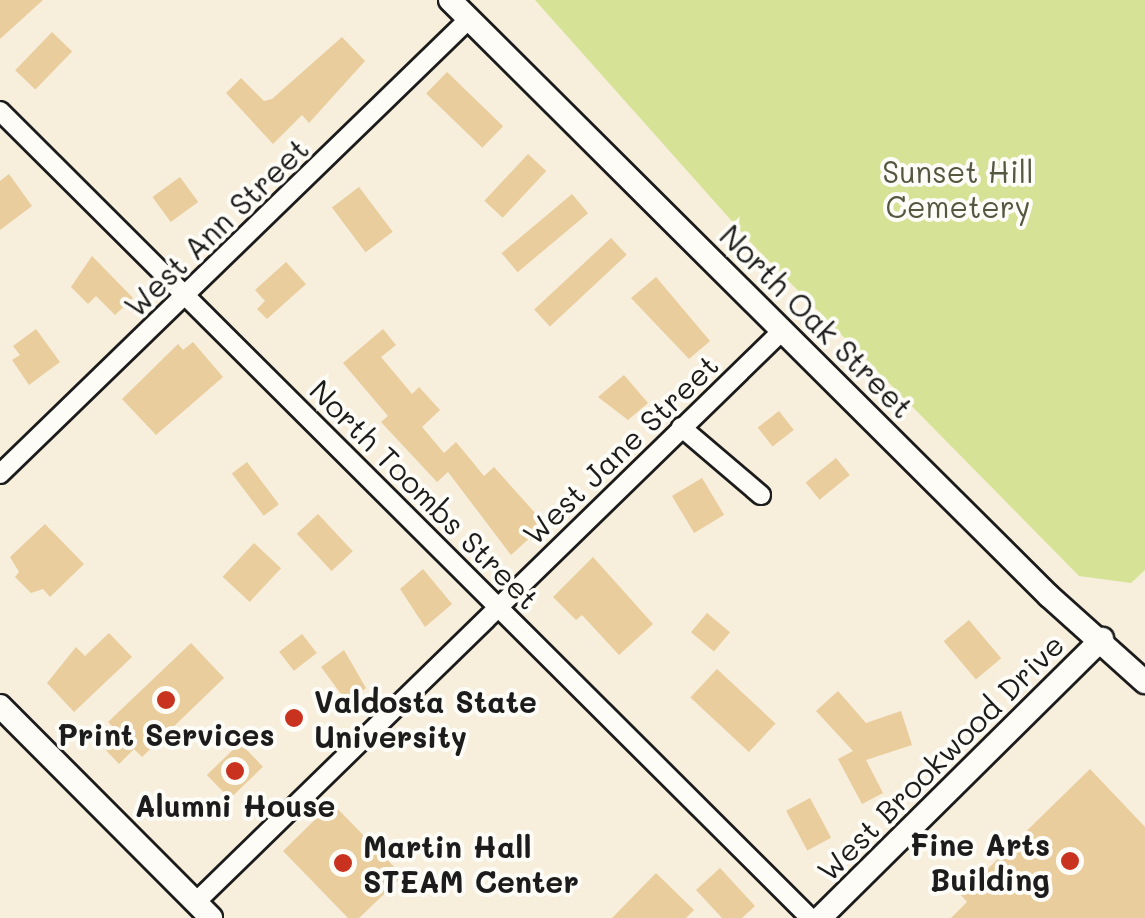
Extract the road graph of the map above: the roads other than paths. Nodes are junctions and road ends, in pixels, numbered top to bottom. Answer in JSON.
{"nodes":[{"id":1,"x":450,"y":0,"type":"edge"},
{"id":2,"x":470,"y":19,"type":"junction"},
{"id":3,"x":0,"y":111,"type":"edge"},
{"id":4,"x":183,"y":297,"type":"junction"},
{"id":5,"x":783,"y":330,"type":"junction"},
{"id":6,"x":681,"y":427,"type":"junction"},
{"id":7,"x":0,"y":474,"type":"edge"},
{"id":8,"x":761,"y":494,"type":"dead end"},
{"id":9,"x":498,"y":603,"type":"junction"},
{"id":10,"x":1102,"y":639,"type":"junction"},
{"id":11,"x":1145,"y":682,"type":"edge"},
{"id":12,"x":0,"y":706,"type":"edge"},
{"id":13,"x":204,"y":910,"type":"edge"},
{"id":14,"x":810,"y":918,"type":"edge"},
{"id":15,"x":820,"y":918,"type":"edge"}],
"edges":[{"from":1,"to":2,"type":"main road","name":"North Oak Street"},
{"from":2,"to":4,"type":"street","name":"West Ann Street"},
{"from":2,"to":5,"type":"main road","name":"North Oak Street"},
{"from":3,"to":4,"type":"street","name":"North Toombs Street"},
{"from":4,"to":7,"type":"street","name":"West Ann Street"},
{"from":4,"to":9,"type":"street","name":"North Toombs Street"},
{"from":5,"to":6,"type":"street","name":"West Jane Street"},
{"from":5,"to":10,"type":"main road","name":"North Oak Street"},
{"from":6,"to":8,"type":"street"},
{"from":6,"to":9,"type":"street","name":"West Jane Street"},
{"from":9,"to":13,"type":"street","name":"West Jane Street"},
{"from":9,"to":14,"type":"street","name":"North Toombs Street"},
{"from":10,"to":11,"type":"main road","name":"North Oak Street"},
{"from":10,"to":15,"type":"main road","name":"West Brookwood Drive"},
{"from":12,"to":13,"type":"main road"}]}
